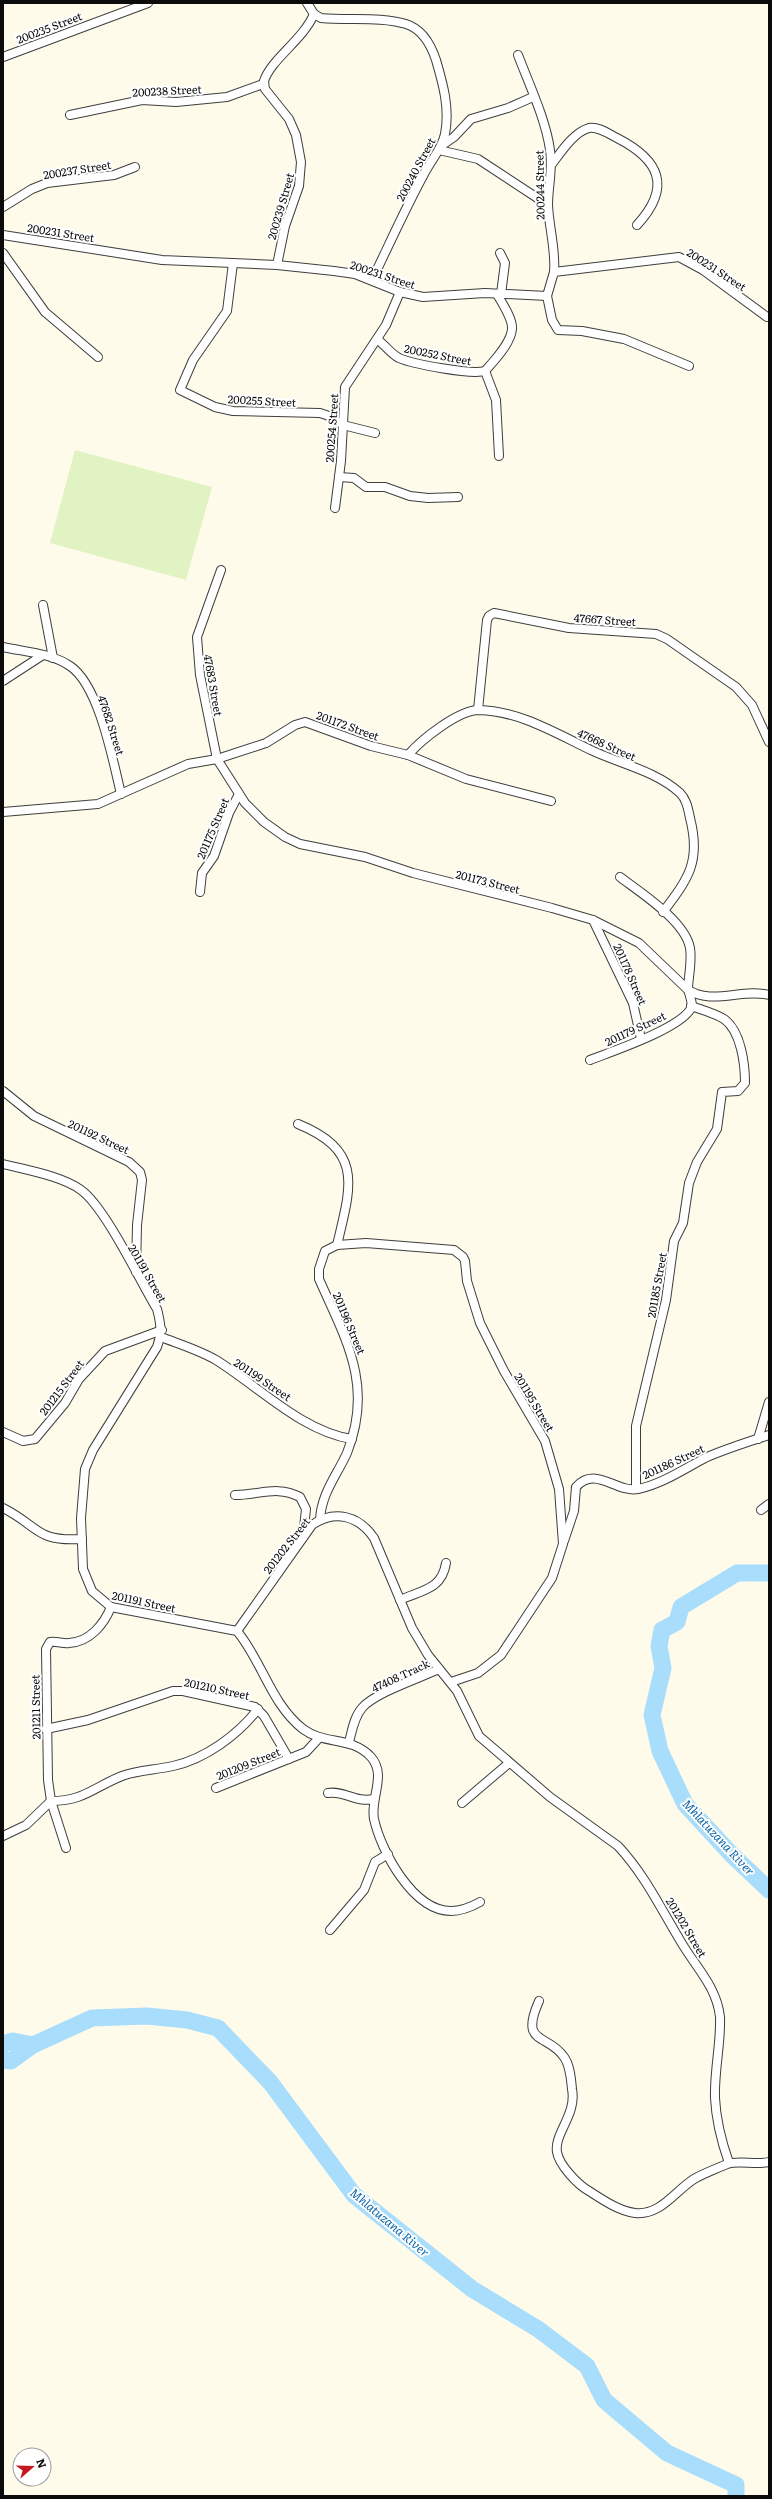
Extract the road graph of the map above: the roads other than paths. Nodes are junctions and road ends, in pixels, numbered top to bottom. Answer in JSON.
{"nodes":[{"id":1,"x":148,"y":3,"type":"edge"},
{"id":2,"x":307,"y":3,"type":"edge"},
{"id":3,"x":314,"y":14,"type":"junction"},
{"id":4,"x":518,"y":55,"type":"dead end"},
{"id":5,"x":3,"y":57,"type":"edge"},
{"id":6,"x":263,"y":84,"type":"junction"},
{"id":7,"x":533,"y":97,"type":"junction"},
{"id":8,"x":70,"y":114,"type":"dead end"},
{"id":9,"x":440,"y":148,"type":"junction"},
{"id":10,"x":552,"y":164,"type":"junction"},
{"id":11,"x":135,"y":167,"type":"dead end"},
{"id":12,"x":548,"y":205,"type":"junction"},
{"id":13,"x":3,"y":208,"type":"edge"},
{"id":14,"x":637,"y":225,"type":"dead end"},
{"id":15,"x":3,"y":234,"type":"edge"},
{"id":16,"x":3,"y":253,"type":"edge"},
{"id":17,"x":500,"y":253,"type":"dead end"},
{"id":18,"x":233,"y":263,"type":"junction"},
{"id":19,"x":277,"y":265,"type":"junction"},
{"id":20,"x":554,"y":272,"type":"junction"},
{"id":21,"x":372,"y":280,"type":"junction"},
{"id":22,"x":400,"y":292,"type":"junction"},
{"id":23,"x":499,"y":294,"type":"junction"},
{"id":24,"x":547,"y":296,"type":"junction"},
{"id":25,"x":767,"y":317,"type":"dead end"},
{"id":26,"x":378,"y":340,"type":"junction"},
{"id":27,"x":98,"y":357,"type":"dead end"},
{"id":28,"x":689,"y":366,"type":"dead end"},
{"id":29,"x":485,"y":371,"type":"junction"},
{"id":30,"x":343,"y":425,"type":"junction"},
{"id":31,"x":375,"y":433,"type":"dead end"},
{"id":32,"x":499,"y":456,"type":"dead end"},
{"id":33,"x":339,"y":477,"type":"junction"},
{"id":34,"x":458,"y":497,"type":"dead end"},
{"id":35,"x":335,"y":508,"type":"dead end"},
{"id":36,"x":221,"y":570,"type":"dead end"},
{"id":37,"x":43,"y":605,"type":"dead end"},
{"id":38,"x":3,"y":641,"type":"edge"},
{"id":39,"x":6,"y":648,"type":"edge"},
{"id":40,"x":44,"y":655,"type":"junction"},
{"id":41,"x":53,"y":658,"type":"junction"},
{"id":42,"x":3,"y":682,"type":"edge"},
{"id":43,"x":478,"y":710,"type":"junction"},
{"id":44,"x":769,"y":742,"type":"edge"},
{"id":45,"x":408,"y":755,"type":"junction"},
{"id":46,"x":217,"y":759,"type":"junction"},
{"id":47,"x":122,"y":794,"type":"junction"},
{"id":48,"x":239,"y":794,"type":"junction"},
{"id":49,"x":551,"y":802,"type":"dead end"},
{"id":50,"x":3,"y":812,"type":"edge"},
{"id":51,"x":620,"y":877,"type":"dead end"},
{"id":52,"x":200,"y":892,"type":"dead end"},
{"id":53,"x":664,"y":912,"type":"junction"},
{"id":54,"x":593,"y":920,"type":"junction"},
{"id":55,"x":688,"y":990,"type":"junction"},
{"id":56,"x":769,"y":995,"type":"edge"},
{"id":57,"x":692,"y":1006,"type":"junction"},
{"id":58,"x":641,"y":1039,"type":"junction"},
{"id":59,"x":590,"y":1060,"type":"dead end"},
{"id":60,"x":3,"y":1091,"type":"edge"},
{"id":61,"x":298,"y":1124,"type":"dead end"},
{"id":62,"x":3,"y":1164,"type":"edge"},
{"id":63,"x":337,"y":1245,"type":"junction"},
{"id":64,"x":136,"y":1274,"type":"junction"},
{"id":65,"x":161,"y":1333,"type":"junction"},
{"id":66,"x":769,"y":1402,"type":"edge"},
{"id":67,"x":3,"y":1432,"type":"edge"},
{"id":68,"x":769,"y":1436,"type":"edge"},
{"id":69,"x":352,"y":1439,"type":"junction"},
{"id":70,"x":758,"y":1439,"type":"junction"},
{"id":71,"x":636,"y":1489,"type":"junction"},
{"id":72,"x":235,"y":1496,"type":"dead end"},
{"id":73,"x":769,"y":1504,"type":"edge"},
{"id":74,"x":3,"y":1508,"type":"edge"},
{"id":75,"x":760,"y":1510,"type":"dead end"},
{"id":76,"x":320,"y":1520,"type":"junction"},
{"id":77,"x":302,"y":1538,"type":"junction"},
{"id":78,"x":82,"y":1539,"type":"junction"},
{"id":79,"x":563,"y":1544,"type":"junction"},
{"id":80,"x":446,"y":1563,"type":"dead end"},
{"id":81,"x":400,"y":1600,"type":"junction"},
{"id":82,"x":111,"y":1607,"type":"junction"},
{"id":83,"x":236,"y":1631,"type":"junction"},
{"id":84,"x":439,"y":1669,"type":"junction"},
{"id":85,"x":451,"y":1682,"type":"junction"},
{"id":86,"x":258,"y":1709,"type":"junction"},
{"id":87,"x":46,"y":1729,"type":"junction"},
{"id":88,"x":319,"y":1738,"type":"junction"},
{"id":89,"x":349,"y":1742,"type":"junction"},
{"id":90,"x":289,"y":1759,"type":"junction"},
{"id":91,"x":509,"y":1763,"type":"junction"},
{"id":92,"x":216,"y":1788,"type":"dead end"},
{"id":93,"x":328,"y":1793,"type":"dead end"},
{"id":94,"x":374,"y":1799,"type":"junction"},
{"id":95,"x":51,"y":1800,"type":"junction"},
{"id":96,"x":462,"y":1803,"type":"dead end"},
{"id":97,"x":3,"y":1836,"type":"edge"},
{"id":98,"x":66,"y":1848,"type":"dead end"},
{"id":99,"x":388,"y":1854,"type":"junction"},
{"id":100,"x":480,"y":1902,"type":"dead end"},
{"id":101,"x":330,"y":1930,"type":"dead end"},
{"id":102,"x":539,"y":2001,"type":"dead end"},
{"id":103,"x":769,"y":2162,"type":"edge"},
{"id":104,"x":729,"y":2163,"type":"junction"}],
"edges":[{"from":1,"to":5,"type":"street","name":"200235 Street"},
{"from":2,"to":3,"type":"street"},
{"from":3,"to":6,"type":"street"},
{"from":3,"to":9,"type":"street","name":"200240 Street"},
{"from":4,"to":7,"type":"street","name":"200244 Street"},
{"from":6,"to":8,"type":"street","name":"200238 Street"},
{"from":6,"to":19,"type":"street","name":"200239 Street"},
{"from":7,"to":9,"type":"street"},
{"from":7,"to":10,"type":"street","name":"200244 Street"},
{"from":9,"to":12,"type":"street"},
{"from":9,"to":21,"type":"street","name":"200240 Street"},
{"from":10,"to":12,"type":"street","name":"200244 Street"},
{"from":10,"to":14,"type":"street"},
{"from":11,"to":13,"type":"street","name":"200237 Street"},
{"from":12,"to":20,"type":"street","name":"200244 Street"},
{"from":15,"to":18,"type":"street","name":"200231 Street"},
{"from":16,"to":27,"type":"street"},
{"from":17,"to":23,"type":"street"},
{"from":18,"to":19,"type":"street","name":"200231 Street"},
{"from":18,"to":30,"type":"street","name":"200255 Street"},
{"from":19,"to":21,"type":"street","name":"200231 Street"},
{"from":20,"to":24,"type":"street"},
{"from":20,"to":25,"type":"street","name":"200231 Street"},
{"from":21,"to":22,"type":"street","name":"200231 Street"},
{"from":22,"to":23,"type":"street","name":"200231 Street"},
{"from":22,"to":26,"type":"street","name":"200254 Street"},
{"from":23,"to":24,"type":"street","name":"200231 Street"},
{"from":23,"to":29,"type":"street","name":"200252 Street"},
{"from":24,"to":28,"type":"street"},
{"from":26,"to":29,"type":"street","name":"200252 Street"},
{"from":26,"to":30,"type":"street","name":"200254 Street"},
{"from":29,"to":32,"type":"street"},
{"from":30,"to":31,"type":"street","name":"200255 Street"},
{"from":30,"to":33,"type":"street","name":"200254 Street"},
{"from":33,"to":34,"type":"street"},
{"from":33,"to":35,"type":"street","name":"200254 Street"},
{"from":36,"to":46,"type":"street","name":"47683 Street"},
{"from":37,"to":41,"type":"street"},
{"from":38,"to":39,"type":"street"},
{"from":39,"to":40,"type":"street","name":"47682 Street"},
{"from":40,"to":41,"type":"street","name":"47682 Street"},
{"from":40,"to":42,"type":"street"},
{"from":41,"to":47,"type":"street","name":"47682 Street"},
{"from":43,"to":44,"type":"street","name":"47667 Street"},
{"from":43,"to":45,"type":"street"},
{"from":43,"to":53,"type":"street","name":"47668 Street"},
{"from":45,"to":46,"type":"street","name":"201172 Street"},
{"from":45,"to":49,"type":"street","name":"201172 Street"},
{"from":46,"to":47,"type":"street","name":"201172 Street"},
{"from":46,"to":48,"type":"street","name":"201173 Street"},
{"from":47,"to":50,"type":"street","name":"201172 Street"},
{"from":48,"to":52,"type":"street","name":"201175 Street"},
{"from":48,"to":54,"type":"street","name":"201173 Street"},
{"from":51,"to":53,"type":"street"},
{"from":53,"to":55,"type":"street"},
{"from":54,"to":55,"type":"street","name":"201173 Street"},
{"from":54,"to":58,"type":"street","name":"201178 Street"},
{"from":55,"to":56,"type":"street","name":"201173 Street"},
{"from":55,"to":57,"type":"street"},
{"from":57,"to":58,"type":"street","name":"201179 Street"},
{"from":57,"to":71,"type":"street","name":"201185 Street"},
{"from":58,"to":59,"type":"street","name":"201179 Street"},
{"from":60,"to":64,"type":"street","name":"201192 Street"},
{"from":61,"to":63,"type":"street"},
{"from":62,"to":64,"type":"street","name":"201191 Street"},
{"from":63,"to":69,"type":"street","name":"201196 Street"},
{"from":63,"to":79,"type":"street","name":"201195 Street"},
{"from":64,"to":65,"type":"street","name":"201191 Street"},
{"from":65,"to":67,"type":"street","name":"201215 Street"},
{"from":65,"to":69,"type":"street","name":"201199 Street"},
{"from":65,"to":78,"type":"street","name":"201191 Street"},
{"from":66,"to":70,"type":"street"},
{"from":68,"to":70,"type":"street","name":"201186 Street"},
{"from":69,"to":76,"type":"street","name":"201196 Street"},
{"from":70,"to":71,"type":"street","name":"201186 Street"},
{"from":71,"to":79,"type":"street","name":"201186 Street"},
{"from":72,"to":77,"type":"street"},
{"from":73,"to":75,"type":"street"},
{"from":74,"to":78,"type":"street"},
{"from":76,"to":77,"type":"street","name":"201202 Street"},
{"from":76,"to":81,"type":"street","name":"201202 Street"},
{"from":77,"to":83,"type":"street","name":"201202 Street"},
{"from":78,"to":82,"type":"street","name":"201191 Street"},
{"from":79,"to":85,"type":"street","name":"201195 Street"},
{"from":80,"to":81,"type":"street"},
{"from":81,"to":84,"type":"street","name":"201202 Street"},
{"from":82,"to":83,"type":"street","name":"201191 Street"},
{"from":82,"to":87,"type":"street","name":"201211 Street"},
{"from":83,"to":88,"type":"street"},
{"from":84,"to":85,"type":"street","name":"201202 Street"},
{"from":84,"to":89,"type":"street","name":"47408 Track"},
{"from":85,"to":91,"type":"street","name":"201202 Street"},
{"from":86,"to":87,"type":"street","name":"201210 Street"},
{"from":86,"to":90,"type":"street","name":"201210 Street"},
{"from":86,"to":95,"type":"street"},
{"from":87,"to":95,"type":"street","name":"201211 Street"},
{"from":88,"to":89,"type":"street"},
{"from":88,"to":90,"type":"street","name":"201209 Street"},
{"from":89,"to":94,"type":"street"},
{"from":90,"to":92,"type":"street","name":"201209 Street"},
{"from":91,"to":96,"type":"street"},
{"from":91,"to":104,"type":"street","name":"201202 Street"},
{"from":93,"to":94,"type":"street"},
{"from":94,"to":99,"type":"street"},
{"from":95,"to":97,"type":"street"},
{"from":95,"to":98,"type":"street","name":"201211 Street"},
{"from":99,"to":100,"type":"street"},
{"from":99,"to":101,"type":"street"},
{"from":102,"to":104,"type":"street"},
{"from":103,"to":104,"type":"street"}]}
